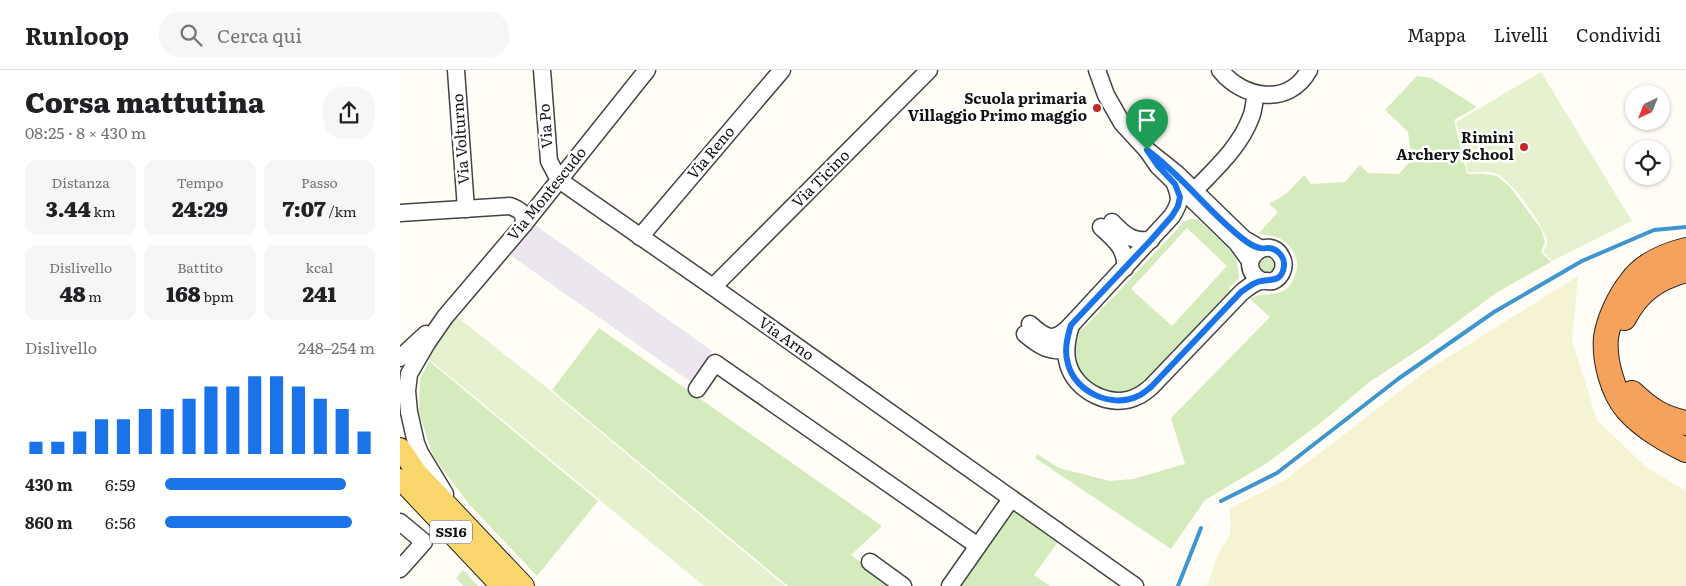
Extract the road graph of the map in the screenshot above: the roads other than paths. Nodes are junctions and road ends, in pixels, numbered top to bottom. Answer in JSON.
{"nodes":[{"id":1,"x":456,"y":70,"type":"edge"},
{"id":2,"x":542,"y":70,"type":"edge"},
{"id":3,"x":647,"y":70,"type":"edge"},
{"id":4,"x":782,"y":70,"type":"edge"},
{"id":5,"x":929,"y":70,"type":"edge"},
{"id":6,"x":1097,"y":70,"type":"edge"},
{"id":7,"x":1220,"y":70,"type":"edge"},
{"id":8,"x":1309,"y":70,"type":"edge"},
{"id":9,"x":1256,"y":94,"type":"junction"},
{"id":10,"x":1147,"y":150,"type":"junction"},
{"id":11,"x":558,"y":180,"type":"junction"},
{"id":12,"x":1175,"y":184,"type":"junction"},
{"id":13,"x":1194,"y":191,"type":"junction"},
{"id":14,"x":510,"y":206,"type":"junction"},
{"id":15,"x":466,"y":209,"type":"junction"},
{"id":16,"x":400,"y":213,"type":"edge"},
{"id":17,"x":524,"y":224,"type":"junction"},
{"id":18,"x":640,"y":237,"type":"junction"},
{"id":19,"x":1151,"y":240,"type":"junction"},
{"id":20,"x":1686,"y":250,"type":"edge"},
{"id":21,"x":1256,"y":255,"type":"junction"},
{"id":22,"x":1125,"y":268,"type":"junction"},
{"id":23,"x":1686,"y":270,"type":"edge"},
{"id":24,"x":1262,"y":281,"type":"junction"},
{"id":25,"x":713,"y":287,"type":"junction"},
{"id":26,"x":445,"y":317,"type":"junction"},
{"id":27,"x":1071,"y":325,"type":"junction"},
{"id":28,"x":1066,"y":350,"type":"junction"},
{"id":29,"x":400,"y":358,"type":"edge"},
{"id":30,"x":697,"y":389,"type":"dead end"},
{"id":31,"x":1686,"y":423,"type":"edge"},
{"id":32,"x":400,"y":448,"type":"edge"},
{"id":33,"x":1686,"y":450,"type":"edge"},
{"id":34,"x":400,"y":479,"type":"edge"},
{"id":35,"x":1012,"y":499,"type":"junction"},
{"id":36,"x":453,"y":510,"type":"junction"},
{"id":37,"x":402,"y":526,"type":"edge"},
{"id":38,"x":978,"y":546,"type":"junction"},
{"id":39,"x":870,"y":562,"type":"dead end"},
{"id":40,"x":400,"y":569,"type":"edge"},
{"id":41,"x":501,"y":586,"type":"edge"},
{"id":42,"x":524,"y":586,"type":"edge"},
{"id":43,"x":903,"y":586,"type":"edge"},
{"id":44,"x":950,"y":586,"type":"edge"},
{"id":45,"x":1134,"y":586,"type":"edge"}],
"edges":[{"from":1,"to":15,"type":"street","name":"Via Volturno"},
{"from":2,"to":11,"type":"street","name":"Via Po"},
{"from":3,"to":11,"type":"street","name":"Via Montescudo"},
{"from":4,"to":18,"type":"street","name":"Via Reno"},
{"from":5,"to":25,"type":"street","name":"Via Ticino"},
{"from":6,"to":10,"type":"street"},
{"from":7,"to":9,"type":"street"},
{"from":8,"to":9,"type":"street"},
{"from":9,"to":13,"type":"street"},
{"from":10,"to":12,"type":"street"},
{"from":10,"to":13,"type":"street"},
{"from":11,"to":14,"type":"street"},
{"from":11,"to":17,"type":"street","name":"Via Montescudo"},
{"from":11,"to":18,"type":"street","name":"Via Arno"},
{"from":12,"to":19,"type":"street"},
{"from":12,"to":21,"type":"street"},
{"from":13,"to":21,"type":"street"},
{"from":14,"to":15,"type":"street"},
{"from":14,"to":17,"type":"street"},
{"from":15,"to":16,"type":"street"},
{"from":17,"to":26,"type":"street","name":"Via Montescudo"},
{"from":18,"to":25,"type":"street","name":"Via Arno"},
{"from":19,"to":22,"type":"street"},
{"from":19,"to":22,"type":"street"},
{"from":20,"to":33,"type":"highway"},
{"from":21,"to":24,"type":"street"},
{"from":21,"to":24,"type":"street"},
{"from":22,"to":27,"type":"street"},
{"from":23,"to":31,"type":"highway"},
{"from":24,"to":28,"type":"street"},
{"from":25,"to":35,"type":"street","name":"Via Arno"},
{"from":26,"to":29,"type":"street","name":"Via Montescudo"},
{"from":26,"to":36,"type":"street","name":"Via Montescudo"},
{"from":27,"to":28,"type":"street"},
{"from":27,"to":28,"type":"street"},
{"from":30,"to":38,"type":"street"},
{"from":32,"to":36,"type":"main road","number":"SS16"},
{"from":34,"to":41,"type":"main road","number":"SS16"},
{"from":35,"to":38,"type":"street"},
{"from":35,"to":45,"type":"street","name":"Via Arno"},
{"from":36,"to":42,"type":"main road","number":"SS16"},
{"from":37,"to":40,"type":"street"},
{"from":38,"to":44,"type":"street"},
{"from":39,"to":43,"type":"street"}]}
